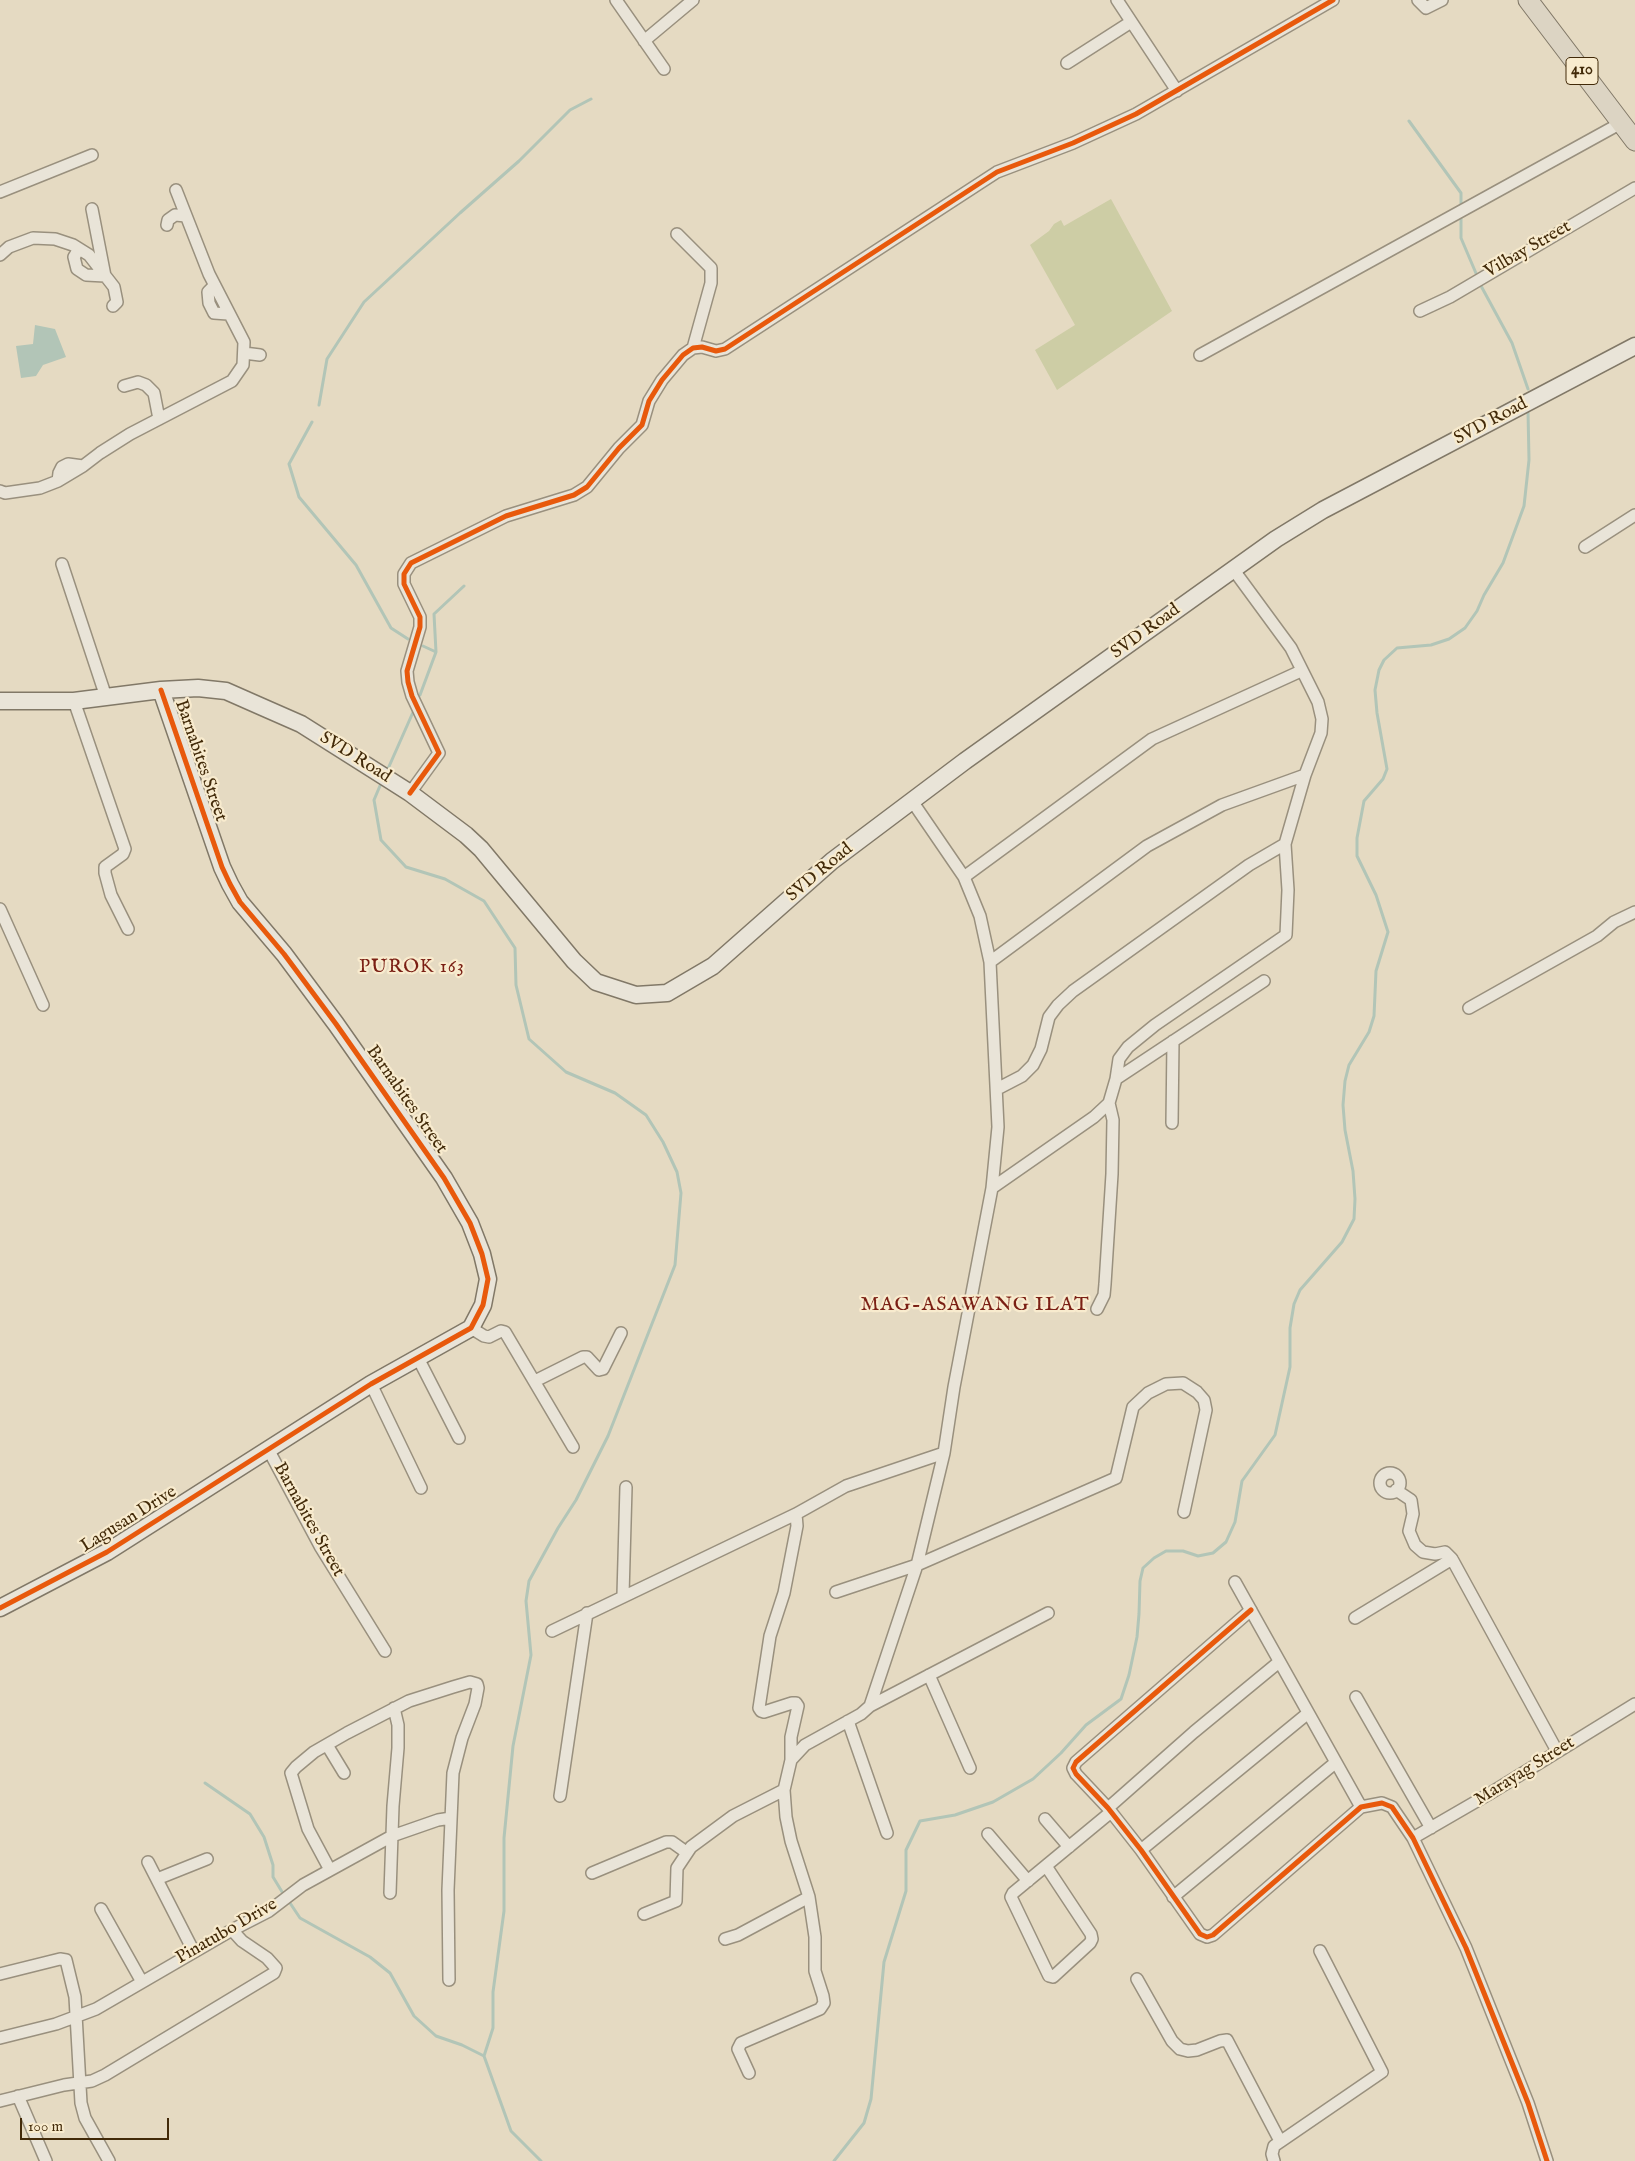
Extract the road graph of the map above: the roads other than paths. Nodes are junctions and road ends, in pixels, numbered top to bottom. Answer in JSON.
{"nodes":[{"id":1,"x":616,"y":0,"type":"edge"},
{"id":2,"x":1117,"y":0,"type":"edge"},
{"id":3,"x":1334,"y":0,"type":"edge"},
{"id":4,"x":1418,"y":0,"type":"edge"},
{"id":5,"x":1442,"y":0,"type":"edge"},
{"id":6,"x":1528,"y":0,"type":"edge"},
{"id":7,"x":690,"y":1,"type":"edge"},
{"id":8,"x":1131,"y":22,"type":"junction"},
{"id":9,"x":644,"y":40,"type":"junction"},
{"id":10,"x":1067,"y":62,"type":"dead end"},
{"id":11,"x":664,"y":69,"type":"dead end"},
{"id":12,"x":1176,"y":91,"type":"junction"},
{"id":13,"x":1621,"y":123,"type":"junction"},
{"id":14,"x":1635,"y":141,"type":"edge"},
{"id":15,"x":92,"y":155,"type":"dead end"},
{"id":16,"x":1635,"y":188,"type":"edge"},
{"id":17,"x":176,"y":190,"type":"dead end"},
{"id":18,"x":0,"y":192,"type":"edge"},
{"id":19,"x":92,"y":209,"type":"dead end"},
{"id":20,"x":186,"y":216,"type":"junction"},
{"id":21,"x":167,"y":225,"type":"dead end"},
{"id":22,"x":677,"y":234,"type":"dead end"},
{"id":23,"x":79,"y":249,"type":"junction"},
{"id":24,"x":0,"y":255,"type":"edge"},
{"id":25,"x":106,"y":276,"type":"junction"},
{"id":26,"x":114,"y":306,"type":"dead end"},
{"id":27,"x":1420,"y":311,"type":"dead end"},
{"id":28,"x":1635,"y":346,"type":"edge"},
{"id":29,"x":693,"y":348,"type":"junction"},
{"id":30,"x":244,"y":353,"type":"junction"},
{"id":31,"x":260,"y":355,"type":"dead end"},
{"id":32,"x":1200,"y":355,"type":"dead end"},
{"id":33,"x":124,"y":386,"type":"dead end"},
{"id":34,"x":159,"y":419,"type":"junction"},
{"id":35,"x":0,"y":492,"type":"edge"},
{"id":36,"x":1635,"y":515,"type":"edge"},
{"id":37,"x":1585,"y":547,"type":"dead end"},
{"id":38,"x":62,"y":564,"type":"dead end"},
{"id":39,"x":1233,"y":569,"type":"junction"},
{"id":40,"x":1301,"y":671,"type":"junction"},
{"id":41,"x":161,"y":690,"type":"junction"},
{"id":42,"x":106,"y":697,"type":"junction"},
{"id":43,"x":0,"y":701,"type":"edge"},
{"id":44,"x":74,"y":701,"type":"junction"},
{"id":45,"x":1305,"y":774,"type":"junction"},
{"id":46,"x":410,"y":793,"type":"junction"},
{"id":47,"x":912,"y":801,"type":"junction"},
{"id":48,"x":1285,"y":844,"type":"junction"},
{"id":49,"x":964,"y":877,"type":"junction"},
{"id":50,"x":0,"y":909,"type":"edge"},
{"id":51,"x":1635,"y":912,"type":"edge"},
{"id":52,"x":128,"y":928,"type":"dead end"},
{"id":53,"x":990,"y":962,"type":"junction"},
{"id":54,"x":1264,"y":981,"type":"dead end"},
{"id":55,"x":43,"y":1005,"type":"dead end"},
{"id":56,"x":1469,"y":1008,"type":"dead end"},
{"id":57,"x":1173,"y":1041,"type":"junction"},
{"id":58,"x":1116,"y":1079,"type":"junction"},
{"id":59,"x":997,"y":1089,"type":"junction"},
{"id":60,"x":1109,"y":1103,"type":"junction"},
{"id":61,"x":1172,"y":1123,"type":"dead end"},
{"id":62,"x":992,"y":1188,"type":"junction"},
{"id":63,"x":1097,"y":1309,"type":"dead end"},
{"id":64,"x":471,"y":1328,"type":"junction"},
{"id":65,"x":621,"y":1333,"type":"dead end"},
{"id":66,"x":418,"y":1358,"type":"junction"},
{"id":67,"x":535,"y":1381,"type":"junction"},
{"id":68,"x":371,"y":1384,"type":"junction"},
{"id":69,"x":459,"y":1438,"type":"dead end"},
{"id":70,"x":573,"y":1447,"type":"dead end"},
{"id":71,"x":268,"y":1449,"type":"junction"},
{"id":72,"x":944,"y":1453,"type":"junction"},
{"id":73,"x":626,"y":1487,"type":"dead end"},
{"id":74,"x":421,"y":1488,"type":"dead end"},
{"id":75,"x":1396,"y":1490,"type":"dead end"},
{"id":76,"x":1184,"y":1512,"type":"dead end"},
{"id":77,"x":796,"y":1514,"type":"junction"},
{"id":78,"x":1452,"y":1559,"type":"junction"},
{"id":79,"x":916,"y":1565,"type":"junction"},
{"id":80,"x":1235,"y":1582,"type":"dead end"},
{"id":81,"x":836,"y":1592,"type":"dead end"},
{"id":82,"x":623,"y":1595,"type":"junction"},
{"id":83,"x":0,"y":1608,"type":"edge"},
{"id":84,"x":1250,"y":1610,"type":"junction"},
{"id":85,"x":587,"y":1613,"type":"junction"},
{"id":86,"x":1048,"y":1613,"type":"dead end"},
{"id":87,"x":1356,"y":1618,"type":"dead end"},
{"id":88,"x":552,"y":1631,"type":"dead end"},
{"id":89,"x":385,"y":1651,"type":"dead end"},
{"id":90,"x":1279,"y":1662,"type":"junction"},
{"id":91,"x":929,"y":1676,"type":"junction"},
{"id":92,"x":1356,"y":1697,"type":"dead end"},
{"id":93,"x":1635,"y":1704,"type":"edge"},
{"id":94,"x":870,"y":1706,"type":"junction"},
{"id":95,"x":394,"y":1708,"type":"junction"},
{"id":96,"x":1307,"y":1714,"type":"junction"},
{"id":97,"x":848,"y":1721,"type":"junction"},
{"id":98,"x":327,"y":1745,"type":"junction"},
{"id":99,"x":1557,"y":1751,"type":"junction"},
{"id":100,"x":791,"y":1760,"type":"junction"},
{"id":101,"x":1335,"y":1763,"type":"junction"},
{"id":102,"x":970,"y":1768,"type":"dead end"},
{"id":103,"x":344,"y":1773,"type":"dead end"},
{"id":104,"x":784,"y":1790,"type":"junction"},
{"id":105,"x":560,"y":1796,"type":"dead end"},
{"id":106,"x":1361,"y":1807,"type":"junction"},
{"id":107,"x":1110,"y":1810,"type":"junction"},
{"id":108,"x":451,"y":1818,"type":"junction"},
{"id":109,"x":1045,"y":1819,"type":"dead end"},
{"id":110,"x":1431,"y":1828,"type":"junction"},
{"id":111,"x":887,"y":1833,"type":"dead end"},
{"id":112,"x":988,"y":1834,"type":"dead end"},
{"id":113,"x":392,"y":1836,"type":"junction"},
{"id":114,"x":1413,"y":1838,"type":"junction"},
{"id":115,"x":1068,"y":1847,"type":"junction"},
{"id":116,"x":1141,"y":1850,"type":"junction"},
{"id":117,"x":686,"y":1852,"type":"junction"},
{"id":118,"x":206,"y":1859,"type":"dead end"},
{"id":119,"x":148,"y":1862,"type":"dead end"},
{"id":120,"x":1046,"y":1866,"type":"junction"},
{"id":121,"x":330,"y":1870,"type":"junction"},
{"id":122,"x":592,"y":1873,"type":"dead end"},
{"id":123,"x":157,"y":1879,"type":"junction"},
{"id":124,"x":1028,"y":1881,"type":"junction"},
{"id":125,"x":390,"y":1893,"type":"dead end"},
{"id":126,"x":809,"y":1897,"type":"junction"},
{"id":127,"x":1173,"y":1897,"type":"junction"},
{"id":128,"x":101,"y":1909,"type":"dead end"},
{"id":129,"x":644,"y":1914,"type":"dead end"},
{"id":130,"x":232,"y":1930,"type":"junction"},
{"id":131,"x":725,"y":1939,"type":"dead end"},
{"id":132,"x":1320,"y":1951,"type":"dead end"},
{"id":133,"x":194,"y":1952,"type":"junction"},
{"id":134,"x":0,"y":1974,"type":"edge"},
{"id":135,"x":1137,"y":1979,"type":"dead end"},
{"id":136,"x":449,"y":1980,"type":"dead end"},
{"id":137,"x":142,"y":1982,"type":"junction"},
{"id":138,"x":77,"y":2018,"type":"junction"},
{"id":139,"x":0,"y":2038,"type":"edge"},
{"id":140,"x":749,"y":2073,"type":"dead end"},
{"id":141,"x":80,"y":2082,"type":"junction"},
{"id":142,"x":18,"y":2096,"type":"junction"},
{"id":143,"x":0,"y":2100,"type":"edge"},
{"id":144,"x":1280,"y":2141,"type":"junction"},
{"id":145,"x":46,"y":2161,"type":"edge"},
{"id":146,"x":109,"y":2161,"type":"edge"},
{"id":147,"x":1274,"y":2161,"type":"edge"},
{"id":148,"x":1547,"y":2161,"type":"edge"}],
"edges":[{"from":1,"to":9,"type":"street"},
{"from":2,"to":8,"type":"street"},
{"from":3,"to":12,"type":"street"},
{"from":4,"to":5,"type":"street"},
{"from":6,"to":13,"type":"main road","number":"410"},
{"from":7,"to":9,"type":"street"},
{"from":8,"to":10,"type":"street"},
{"from":8,"to":12,"type":"street"},
{"from":9,"to":11,"type":"street"},
{"from":12,"to":29,"type":"street"},
{"from":13,"to":14,"type":"main road","number":"410"},
{"from":13,"to":32,"type":"street"},
{"from":15,"to":18,"type":"street"},
{"from":16,"to":27,"type":"street","name":"Vilbay Street"},
{"from":17,"to":20,"type":"street"},
{"from":19,"to":25,"type":"street"},
{"from":20,"to":21,"type":"street"},
{"from":20,"to":30,"type":"street"},
{"from":22,"to":29,"type":"street"},
{"from":23,"to":24,"type":"street"},
{"from":23,"to":25,"type":"street"},
{"from":23,"to":25,"type":"street"},
{"from":25,"to":26,"type":"street"},
{"from":28,"to":39,"type":"main road","name":"SVD Road"},
{"from":29,"to":46,"type":"street"},
{"from":30,"to":31,"type":"street"},
{"from":30,"to":34,"type":"street"},
{"from":33,"to":34,"type":"street"},
{"from":34,"to":35,"type":"street"},
{"from":36,"to":37,"type":"street"},
{"from":38,"to":42,"type":"street"},
{"from":39,"to":40,"type":"street"},
{"from":39,"to":47,"type":"main road","name":"SVD Road"},
{"from":40,"to":45,"type":"street"},
{"from":40,"to":49,"type":"street"},
{"from":41,"to":42,"type":"main road","name":"SVD Road"},
{"from":41,"to":46,"type":"main road","name":"SVD Road"},
{"from":41,"to":64,"type":"main road","name":"Barnabites Street"},
{"from":42,"to":44,"type":"main road","name":"SVD Road"},
{"from":43,"to":44,"type":"main road","name":"SVD Road"},
{"from":44,"to":52,"type":"street"},
{"from":45,"to":48,"type":"street"},
{"from":45,"to":53,"type":"street"},
{"from":46,"to":47,"type":"main road","name":"SVD Road"},
{"from":47,"to":49,"type":"street"},
{"from":48,"to":58,"type":"street"},
{"from":48,"to":59,"type":"street"},
{"from":49,"to":53,"type":"street"},
{"from":50,"to":55,"type":"street"},
{"from":51,"to":56,"type":"street"},
{"from":53,"to":59,"type":"street"},
{"from":54,"to":57,"type":"street"},
{"from":57,"to":58,"type":"street"},
{"from":57,"to":61,"type":"street"},
{"from":58,"to":60,"type":"street"},
{"from":59,"to":62,"type":"street"},
{"from":60,"to":62,"type":"street"},
{"from":60,"to":63,"type":"street"},
{"from":62,"to":72,"type":"street"},
{"from":64,"to":66,"type":"main road","name":"Barnabites Street"},
{"from":64,"to":67,"type":"street"},
{"from":65,"to":67,"type":"street"},
{"from":66,"to":68,"type":"main road","name":"Barnabites Street"},
{"from":66,"to":69,"type":"street"},
{"from":67,"to":70,"type":"street"},
{"from":68,"to":71,"type":"main road","name":"Barnabites Street"},
{"from":68,"to":74,"type":"street"},
{"from":71,"to":83,"type":"main road","name":"Lagusan Drive"},
{"from":71,"to":89,"type":"street","name":"Barnabites Street"},
{"from":72,"to":77,"type":"street"},
{"from":72,"to":79,"type":"street"},
{"from":73,"to":82,"type":"street"},
{"from":75,"to":78,"type":"street"},
{"from":76,"to":79,"type":"street"},
{"from":77,"to":82,"type":"street"},
{"from":77,"to":100,"type":"street"},
{"from":78,"to":87,"type":"street"},
{"from":78,"to":99,"type":"street"},
{"from":79,"to":81,"type":"street"},
{"from":79,"to":94,"type":"street"},
{"from":80,"to":84,"type":"street"},
{"from":82,"to":85,"type":"street"},
{"from":84,"to":90,"type":"street"},
{"from":84,"to":107,"type":"street"},
{"from":85,"to":88,"type":"street"},
{"from":85,"to":105,"type":"street"},
{"from":86,"to":91,"type":"street"},
{"from":90,"to":96,"type":"street"},
{"from":90,"to":107,"type":"street"},
{"from":91,"to":94,"type":"street"},
{"from":91,"to":102,"type":"street"},
{"from":92,"to":110,"type":"street"},
{"from":93,"to":99,"type":"street","name":"Marayag Street"},
{"from":94,"to":97,"type":"street"},
{"from":95,"to":98,"type":"street"},
{"from":95,"to":108,"type":"street"},
{"from":95,"to":113,"type":"street"},
{"from":96,"to":101,"type":"street"},
{"from":96,"to":116,"type":"street"},
{"from":97,"to":100,"type":"street"},
{"from":97,"to":111,"type":"street"},
{"from":98,"to":103,"type":"street"},
{"from":98,"to":121,"type":"street"},
{"from":99,"to":110,"type":"street","name":"Marayag Street"},
{"from":100,"to":104,"type":"street"},
{"from":101,"to":106,"type":"street"},
{"from":101,"to":127,"type":"street"},
{"from":104,"to":117,"type":"street"},
{"from":104,"to":126,"type":"street"},
{"from":106,"to":114,"type":"street"},
{"from":106,"to":127,"type":"street"},
{"from":107,"to":115,"type":"street"},
{"from":107,"to":116,"type":"street"},
{"from":108,"to":113,"type":"street","name":"Pinatubo Drive"},
{"from":108,"to":136,"type":"street"},
{"from":109,"to":115,"type":"street"},
{"from":110,"to":114,"type":"street","name":"Marayag Street"},
{"from":112,"to":124,"type":"street"},
{"from":113,"to":121,"type":"street","name":"Pinatubo Drive"},
{"from":113,"to":125,"type":"street"},
{"from":114,"to":148,"type":"street"},
{"from":115,"to":120,"type":"street"},
{"from":116,"to":127,"type":"street"},
{"from":117,"to":122,"type":"street"},
{"from":117,"to":129,"type":"street"},
{"from":118,"to":123,"type":"street"},
{"from":119,"to":123,"type":"street"},
{"from":120,"to":124,"type":"street"},
{"from":120,"to":124,"type":"street"},
{"from":121,"to":130,"type":"street","name":"Pinatubo Drive"},
{"from":123,"to":133,"type":"street"},
{"from":126,"to":131,"type":"street"},
{"from":126,"to":140,"type":"street"},
{"from":128,"to":137,"type":"street"},
{"from":130,"to":133,"type":"street","name":"Pinatubo Drive"},
{"from":130,"to":141,"type":"street"},
{"from":132,"to":144,"type":"street"},
{"from":133,"to":137,"type":"street","name":"Pinatubo Drive"},
{"from":134,"to":138,"type":"street"},
{"from":135,"to":144,"type":"street"},
{"from":137,"to":138,"type":"street","name":"Pinatubo Drive"},
{"from":138,"to":139,"type":"street","name":"Pinatubo Drive"},
{"from":138,"to":141,"type":"street"},
{"from":141,"to":142,"type":"street"},
{"from":141,"to":146,"type":"street"},
{"from":142,"to":143,"type":"street"},
{"from":142,"to":145,"type":"street"},
{"from":144,"to":147,"type":"street"}]}
